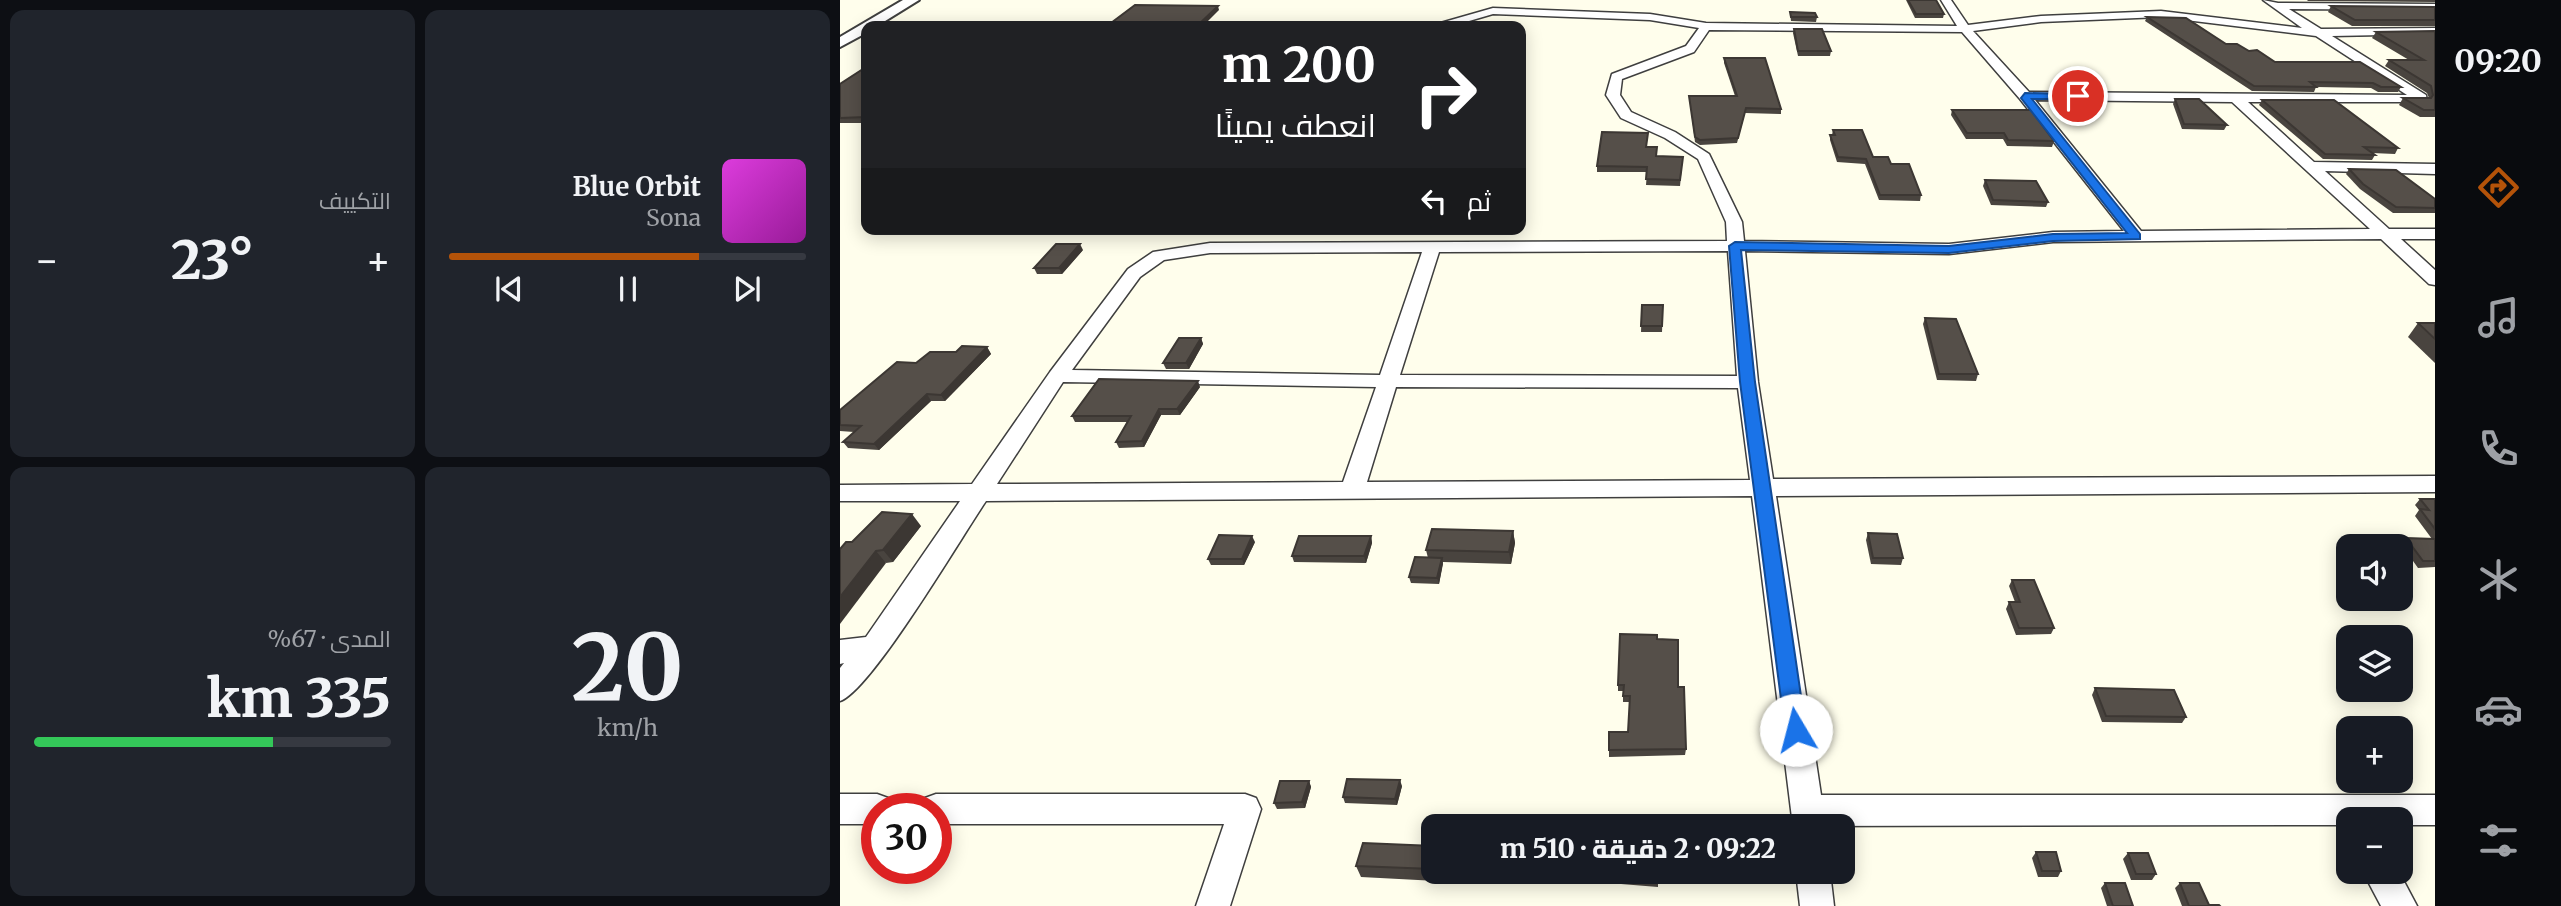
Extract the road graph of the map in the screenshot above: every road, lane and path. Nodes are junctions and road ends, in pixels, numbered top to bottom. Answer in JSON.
{"nodes":[{"id":1,"x":912,"y":0,"type":"edge"},
{"id":2,"x":1947,"y":0,"type":"edge"},
{"id":3,"x":2272,"y":4,"type":"edge"},
{"id":4,"x":2372,"y":6,"type":"junction"},
{"id":5,"x":2435,"y":7,"type":"edge"},
{"id":6,"x":877,"y":21,"type":"edge"},
{"id":7,"x":1458,"y":21,"type":"edge"},
{"id":8,"x":1706,"y":26,"type":"junction"},
{"id":9,"x":1965,"y":29,"type":"junction"},
{"id":10,"x":861,"y":31,"type":"edge"},
{"id":11,"x":2418,"y":31,"type":"junction"},
{"id":12,"x":2435,"y":31,"type":"edge"},
{"id":13,"x":2318,"y":33,"type":"junction"},
{"id":14,"x":2435,"y":41,"type":"edge"},
{"id":15,"x":840,"y":43,"type":"edge"},
{"id":16,"x":2025,"y":96,"type":"junction"},
{"id":17,"x":2236,"y":97,"type":"junction"},
{"id":18,"x":2422,"y":99,"type":"junction"},
{"id":19,"x":2435,"y":108,"type":"edge"},
{"id":20,"x":2308,"y":166,"type":"junction"},
{"id":21,"x":2435,"y":169,"type":"edge"},
{"id":22,"x":2384,"y":233,"type":"junction"},
{"id":23,"x":2435,"y":234,"type":"edge"},
{"id":24,"x":1326,"y":235,"type":"edge"},
{"id":25,"x":2136,"y":236,"type":"junction"},
{"id":26,"x":1735,"y":246,"type":"junction"},
{"id":27,"x":1432,"y":247,"type":"junction"},
{"id":28,"x":1320,"y":248,"type":"junction"},
{"id":29,"x":2435,"y":280,"type":"edge"},
{"id":30,"x":1057,"y":376,"type":"junction"},
{"id":31,"x":1387,"y":381,"type":"junction"},
{"id":32,"x":1748,"y":382,"type":"junction"},
{"id":33,"x":2435,"y":484,"type":"edge"},
{"id":34,"x":1762,"y":489,"type":"junction"},
{"id":35,"x":980,"y":490,"type":"junction"},
{"id":36,"x":1352,"y":491,"type":"junction"},
{"id":37,"x":840,"y":493,"type":"edge"},
{"id":38,"x":874,"y":648,"type":"junction"},
{"id":39,"x":840,"y":652,"type":"edge"},
{"id":40,"x":840,"y":689,"type":"edge"},
{"id":41,"x":840,"y":809,"type":"edge"},
{"id":42,"x":861,"y":809,"type":"edge"},
{"id":43,"x":952,"y":809,"type":"edge"},
{"id":44,"x":2435,"y":810,"type":"edge"},
{"id":45,"x":2413,"y":811,"type":"edge"},
{"id":46,"x":1807,"y":814,"type":"edge"},
{"id":47,"x":2336,"y":814,"type":"edge"},
{"id":48,"x":1855,"y":818,"type":"edge"},
{"id":49,"x":1814,"y":884,"type":"edge"},
{"id":50,"x":2386,"y":884,"type":"edge"},
{"id":51,"x":1213,"y":906,"type":"edge"},
{"id":52,"x":1817,"y":906,"type":"edge"},
{"id":53,"x":2400,"y":906,"type":"edge"}],
"edges":[{"from":1,"to":6,"type":"street"},
{"from":2,"to":9,"type":"street"},
{"from":3,"to":4,"type":"street"},
{"from":3,"to":13,"type":"street"},
{"from":4,"to":5,"type":"street"},
{"from":4,"to":11,"type":"street"},
{"from":7,"to":8,"type":"street"},
{"from":8,"to":9,"type":"street"},
{"from":8,"to":26,"type":"street"},
{"from":9,"to":13,"type":"street"},
{"from":9,"to":16,"type":"street"},
{"from":10,"to":15,"type":"street"},
{"from":11,"to":12,"type":"street"},
{"from":11,"to":13,"type":"street"},
{"from":11,"to":14,"type":"street"},
{"from":13,"to":18,"type":"street"},
{"from":16,"to":17,"type":"street"},
{"from":16,"to":25,"type":"street"},
{"from":17,"to":18,"type":"street"},
{"from":17,"to":20,"type":"street"},
{"from":18,"to":19,"type":"street"},
{"from":20,"to":21,"type":"street"},
{"from":20,"to":22,"type":"street"},
{"from":22,"to":23,"type":"street"},
{"from":22,"to":25,"type":"street"},
{"from":22,"to":29,"type":"street"},
{"from":24,"to":28,"type":"street"},
{"from":25,"to":26,"type":"street"},
{"from":26,"to":27,"type":"street"},
{"from":26,"to":32,"type":"street"},
{"from":27,"to":28,"type":"street"},
{"from":27,"to":31,"type":"street"},
{"from":28,"to":30,"type":"street"},
{"from":30,"to":31,"type":"street"},
{"from":30,"to":35,"type":"street"},
{"from":31,"to":32,"type":"street"},
{"from":31,"to":36,"type":"street"},
{"from":32,"to":34,"type":"street"},
{"from":33,"to":34,"type":"street"},
{"from":34,"to":36,"type":"street"},
{"from":34,"to":46,"type":"street"},
{"from":35,"to":36,"type":"street"},
{"from":35,"to":37,"type":"street"},
{"from":35,"to":38,"type":"street"},
{"from":38,"to":39,"type":"street"},
{"from":38,"to":40,"type":"street"},
{"from":41,"to":42,"type":"street"},
{"from":43,"to":51,"type":"street"},
{"from":44,"to":45,"type":"street"},
{"from":47,"to":48,"type":"street"},
{"from":49,"to":52,"type":"street"},
{"from":50,"to":53,"type":"street"}]}
